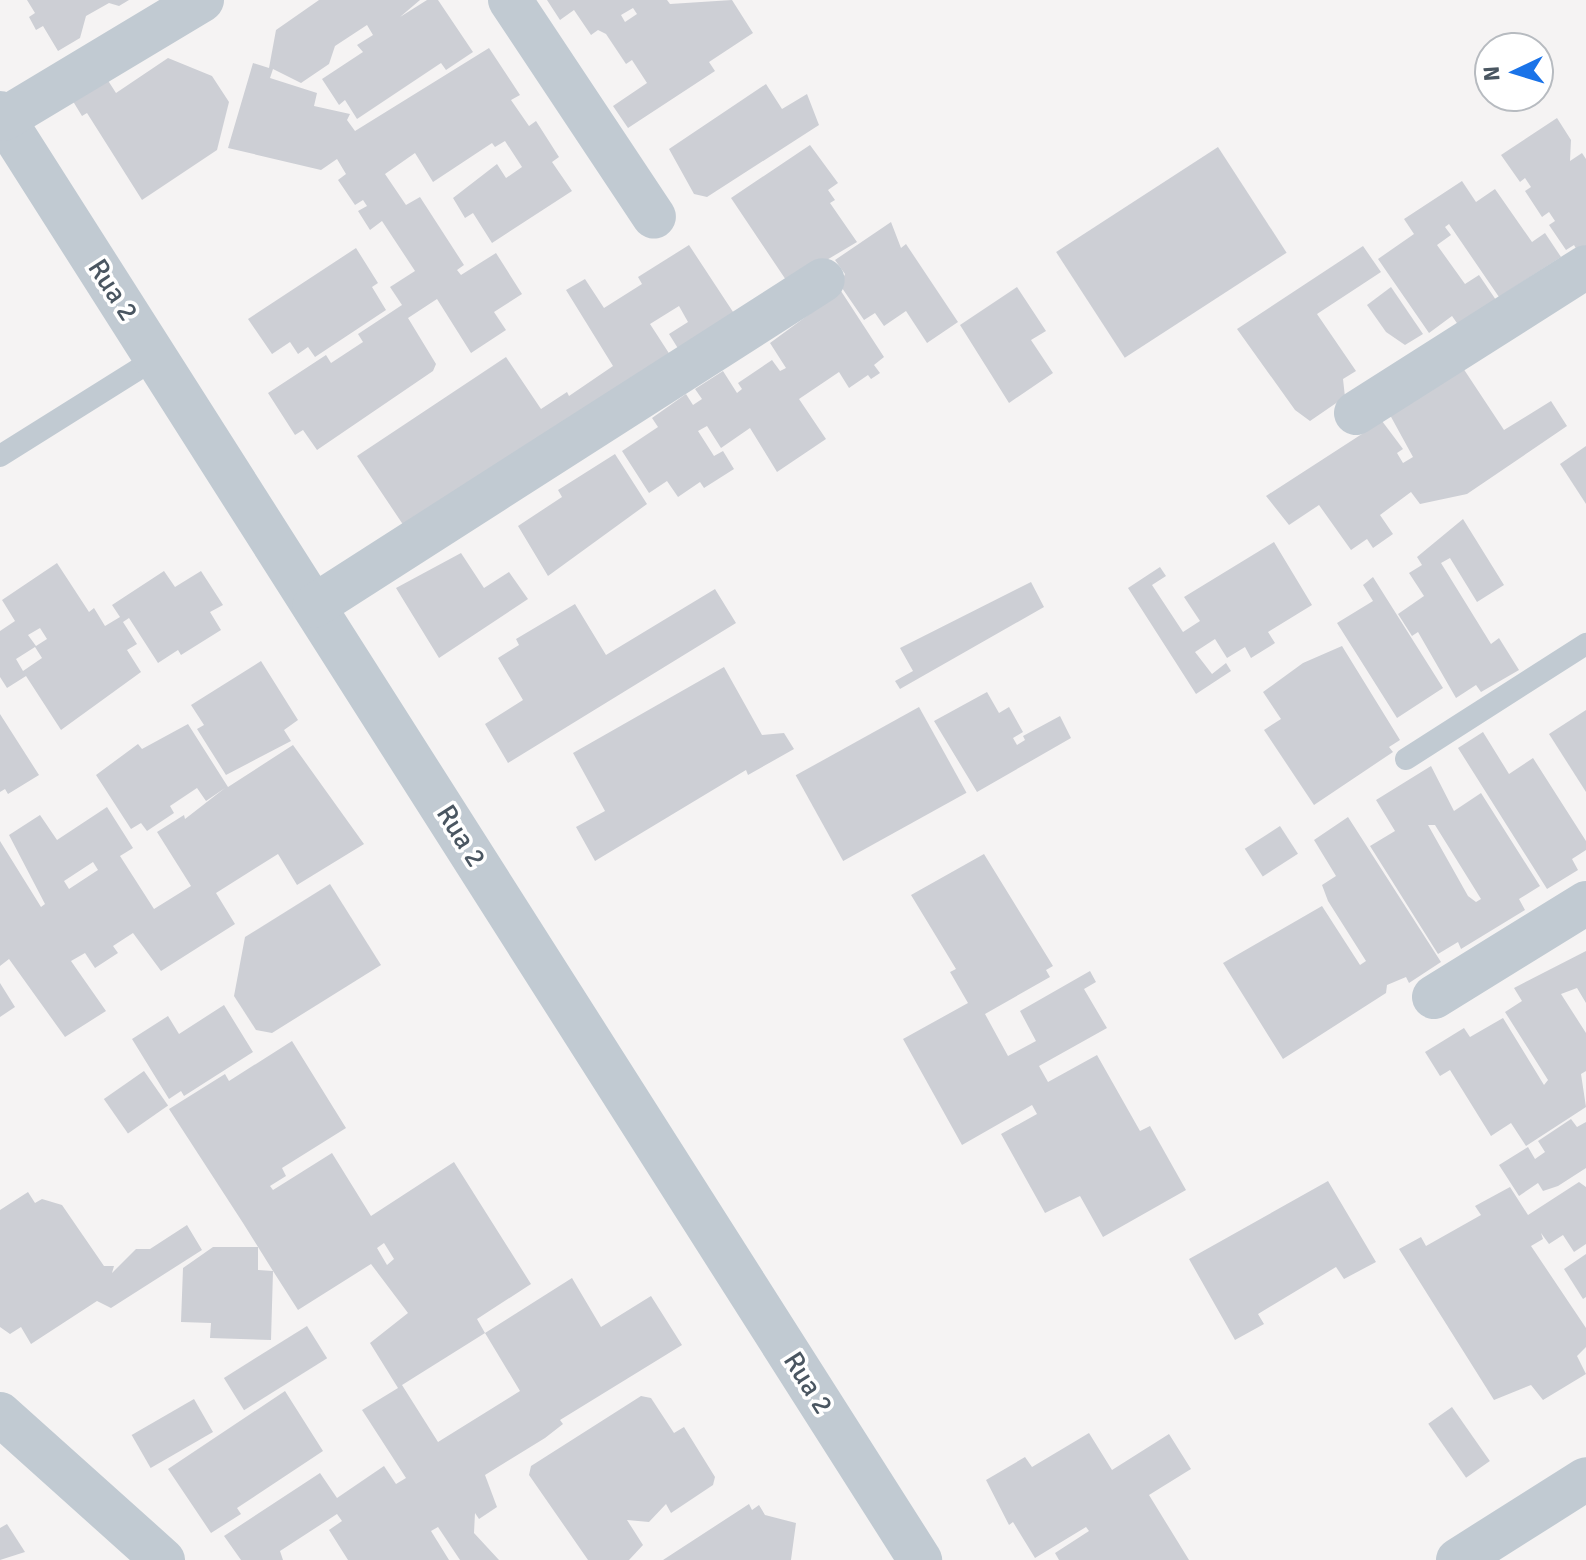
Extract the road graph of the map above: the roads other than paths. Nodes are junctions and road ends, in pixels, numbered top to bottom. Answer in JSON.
{"nodes":[{"id":1,"x":202,"y":0,"type":"edge"},
{"id":2,"x":510,"y":0,"type":"edge"},
{"id":3,"x":1,"y":118,"type":"edge"},
{"id":4,"x":654,"y":217,"type":"dead end"},
{"id":5,"x":1586,"y":267,"type":"edge"},
{"id":6,"x":823,"y":280,"type":"dead end"},
{"id":7,"x":156,"y":358,"type":"junction"},
{"id":8,"x":1356,"y":413,"type":"dead end"},
{"id":9,"x":0,"y":456,"type":"edge"},
{"id":10,"x":314,"y":606,"type":"junction"},
{"id":11,"x":1586,"y":644,"type":"edge"},
{"id":12,"x":1406,"y":759,"type":"dead end"},
{"id":13,"x":1586,"y":903,"type":"edge"},
{"id":14,"x":1434,"y":997,"type":"dead end"},
{"id":15,"x":0,"y":1414,"type":"edge"},
{"id":16,"x":1586,"y":1479,"type":"edge"},
{"id":17,"x":163,"y":1560,"type":"edge"},
{"id":18,"x":920,"y":1560,"type":"edge"},
{"id":19,"x":1458,"y":1560,"type":"edge"}],
"edges":[{"from":1,"to":3,"type":"street"},
{"from":2,"to":4,"type":"street"},
{"from":3,"to":7,"type":"street","name":"Rua 2"},
{"from":5,"to":8,"type":"street"},
{"from":6,"to":10,"type":"street"},
{"from":7,"to":9,"type":"lane"},
{"from":7,"to":10,"type":"street","name":"Rua 2"},
{"from":10,"to":18,"type":"street","name":"Rua 2"},
{"from":11,"to":12,"type":"lane"},
{"from":13,"to":14,"type":"street"},
{"from":15,"to":17,"type":"street"},
{"from":16,"to":19,"type":"street"}]}
